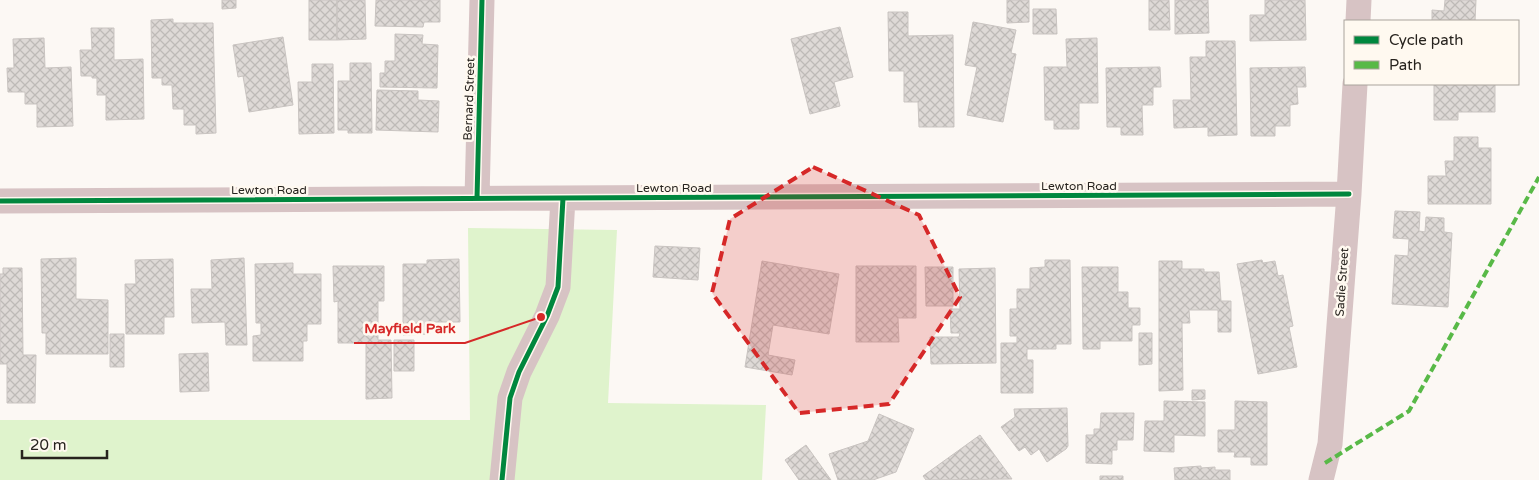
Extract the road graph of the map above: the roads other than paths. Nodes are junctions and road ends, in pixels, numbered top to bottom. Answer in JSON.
{"nodes":[{"id":1,"x":482,"y":0,"type":"edge"},
{"id":2,"x":1359,"y":0,"type":"edge"},
{"id":3,"x":1358,"y":20,"type":"edge"},
{"id":4,"x":1354,"y":85,"type":"edge"},
{"id":5,"x":1349,"y":194,"type":"junction"},
{"id":6,"x":477,"y":198,"type":"junction"},
{"id":7,"x":563,"y":198,"type":"junction"},
{"id":8,"x":0,"y":201,"type":"edge"},
{"id":9,"x":502,"y":480,"type":"edge"},
{"id":10,"x":1321,"y":480,"type":"edge"}],
"edges":[{"from":1,"to":6,"type":"street","name":"Bernard Street"},
{"from":2,"to":3,"type":"street"},
{"from":4,"to":5,"type":"street","name":"Sadie Street"},
{"from":5,"to":7,"type":"street","name":"Lewton Road"},
{"from":5,"to":10,"type":"street","name":"Sadie Street"},
{"from":6,"to":7,"type":"street","name":"Lewton Road"},
{"from":6,"to":8,"type":"street","name":"Lewton Road"},
{"from":7,"to":9,"type":"street"}]}
